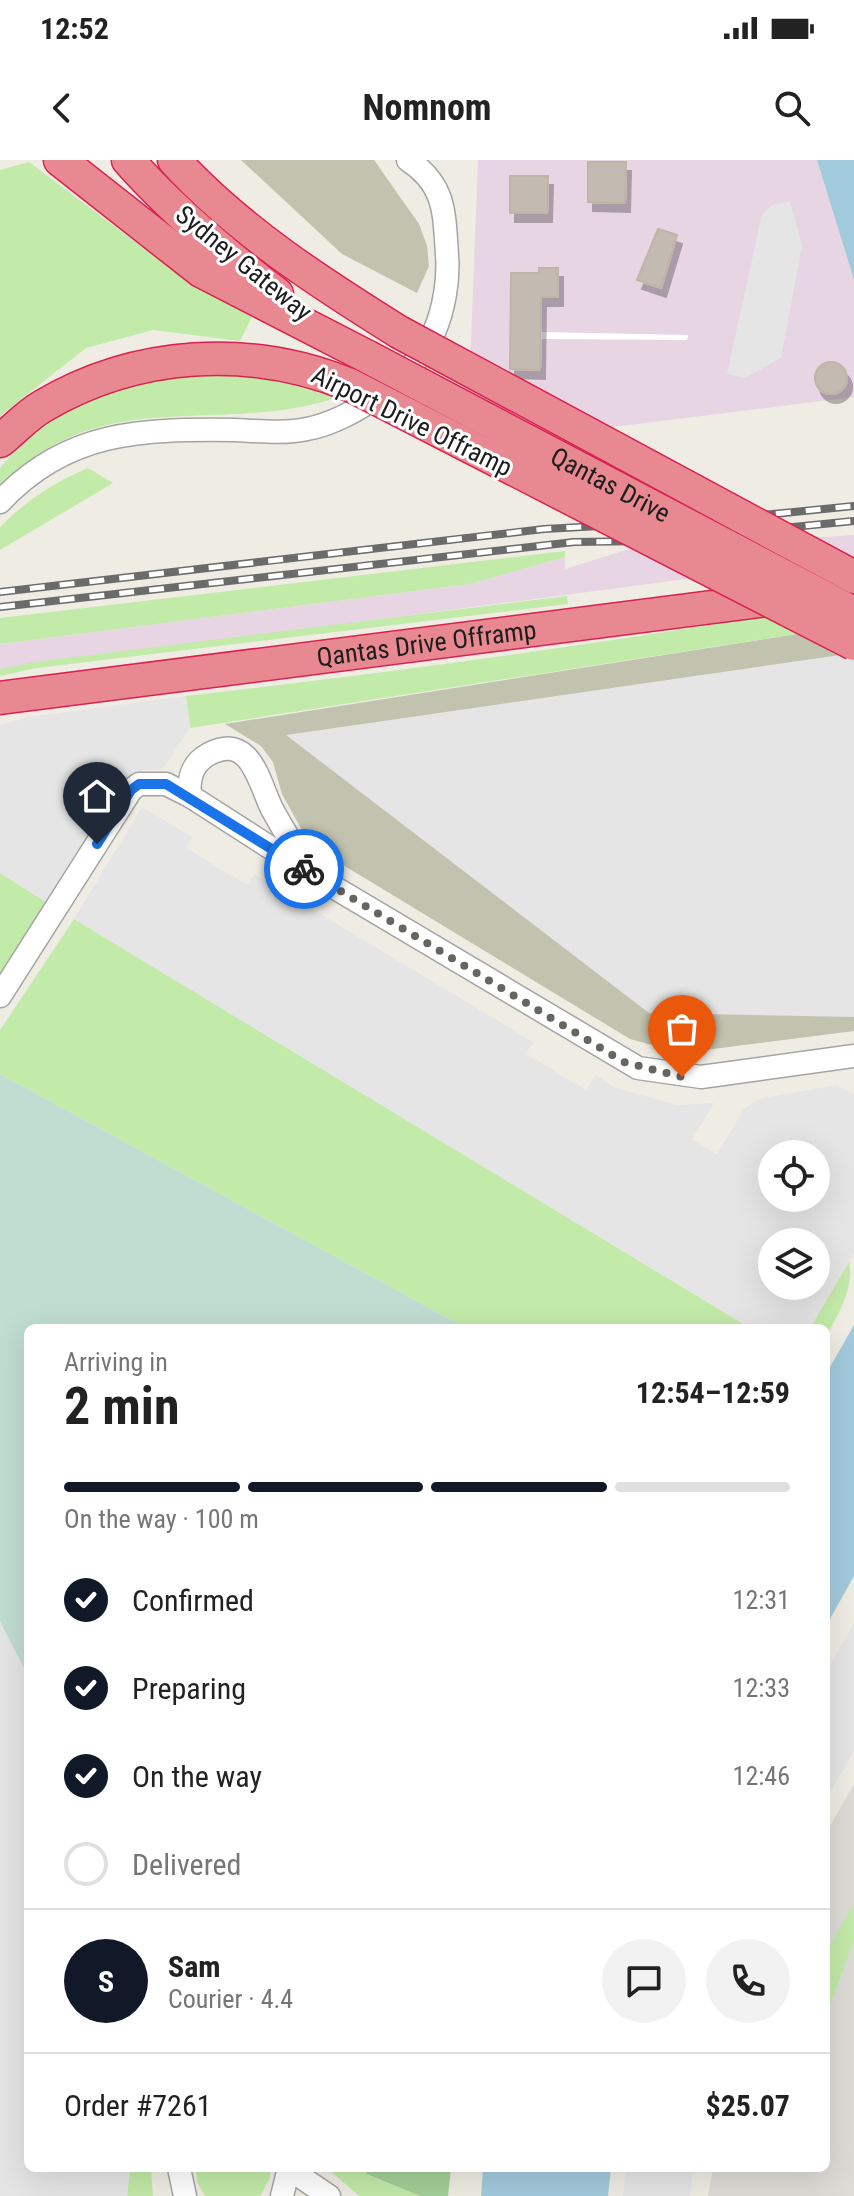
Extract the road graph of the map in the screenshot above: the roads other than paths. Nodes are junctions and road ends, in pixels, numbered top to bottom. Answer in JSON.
{"nodes":[{"id":1,"x":60,"y":160,"type":"edge"},
{"id":2,"x":128,"y":160,"type":"edge"},
{"id":3,"x":174,"y":160,"type":"edge"},
{"id":4,"x":201,"y":160,"type":"edge"},
{"id":5,"x":408,"y":160,"type":"edge"},
{"id":6,"x":399,"y":332,"type":"junction"},
{"id":7,"x":368,"y":357,"type":"junction"},
{"id":8,"x":0,"y":441,"type":"edge"},
{"id":9,"x":0,"y":502,"type":"edge"},
{"id":10,"x":854,"y":577,"type":"edge"},
{"id":11,"x":854,"y":587,"type":"edge"},
{"id":12,"x":854,"y":613,"type":"edge"},
{"id":13,"x":854,"y":644,"type":"edge"},
{"id":14,"x":0,"y":698,"type":"edge"},
{"id":15,"x":190,"y":796,"type":"junction"},
{"id":16,"x":310,"y":873,"type":"junction"},
{"id":17,"x":0,"y":996,"type":"edge"},
{"id":18,"x":854,"y":1056,"type":"edge"},
{"id":19,"x":288,"y":2172,"type":"edge"},
{"id":20,"x":293,"y":2172,"type":"edge"},
{"id":21,"x":282,"y":2196,"type":"edge"},
{"id":22,"x":329,"y":2196,"type":"edge"}],
"edges":[{"from":1,"to":7,"type":"highway"},
{"from":2,"to":7,"type":"highway","name":"Sydney Gateway"},
{"from":3,"to":6,"type":"highway","name":"Sydney Gateway"},
{"from":4,"to":6,"type":"highway"},
{"from":5,"to":9,"type":"street"},
{"from":6,"to":10,"type":"highway","name":"Qantas Drive","bridge":true},
{"from":7,"to":12,"type":"highway","name":"Qantas Drive","bridge":true},
{"from":8,"to":13,"type":"highway","name":"Airport Drive Offramp","bridge":true},
{"from":11,"to":14,"type":"highway","name":"Qantas Drive Offramp"},
{"from":15,"to":16,"type":"street"},
{"from":15,"to":16,"type":"street"},
{"from":15,"to":17,"type":"street"},
{"from":16,"to":18,"type":"street"},
{"from":19,"to":21,"type":"street"},
{"from":20,"to":22,"type":"street"}]}
